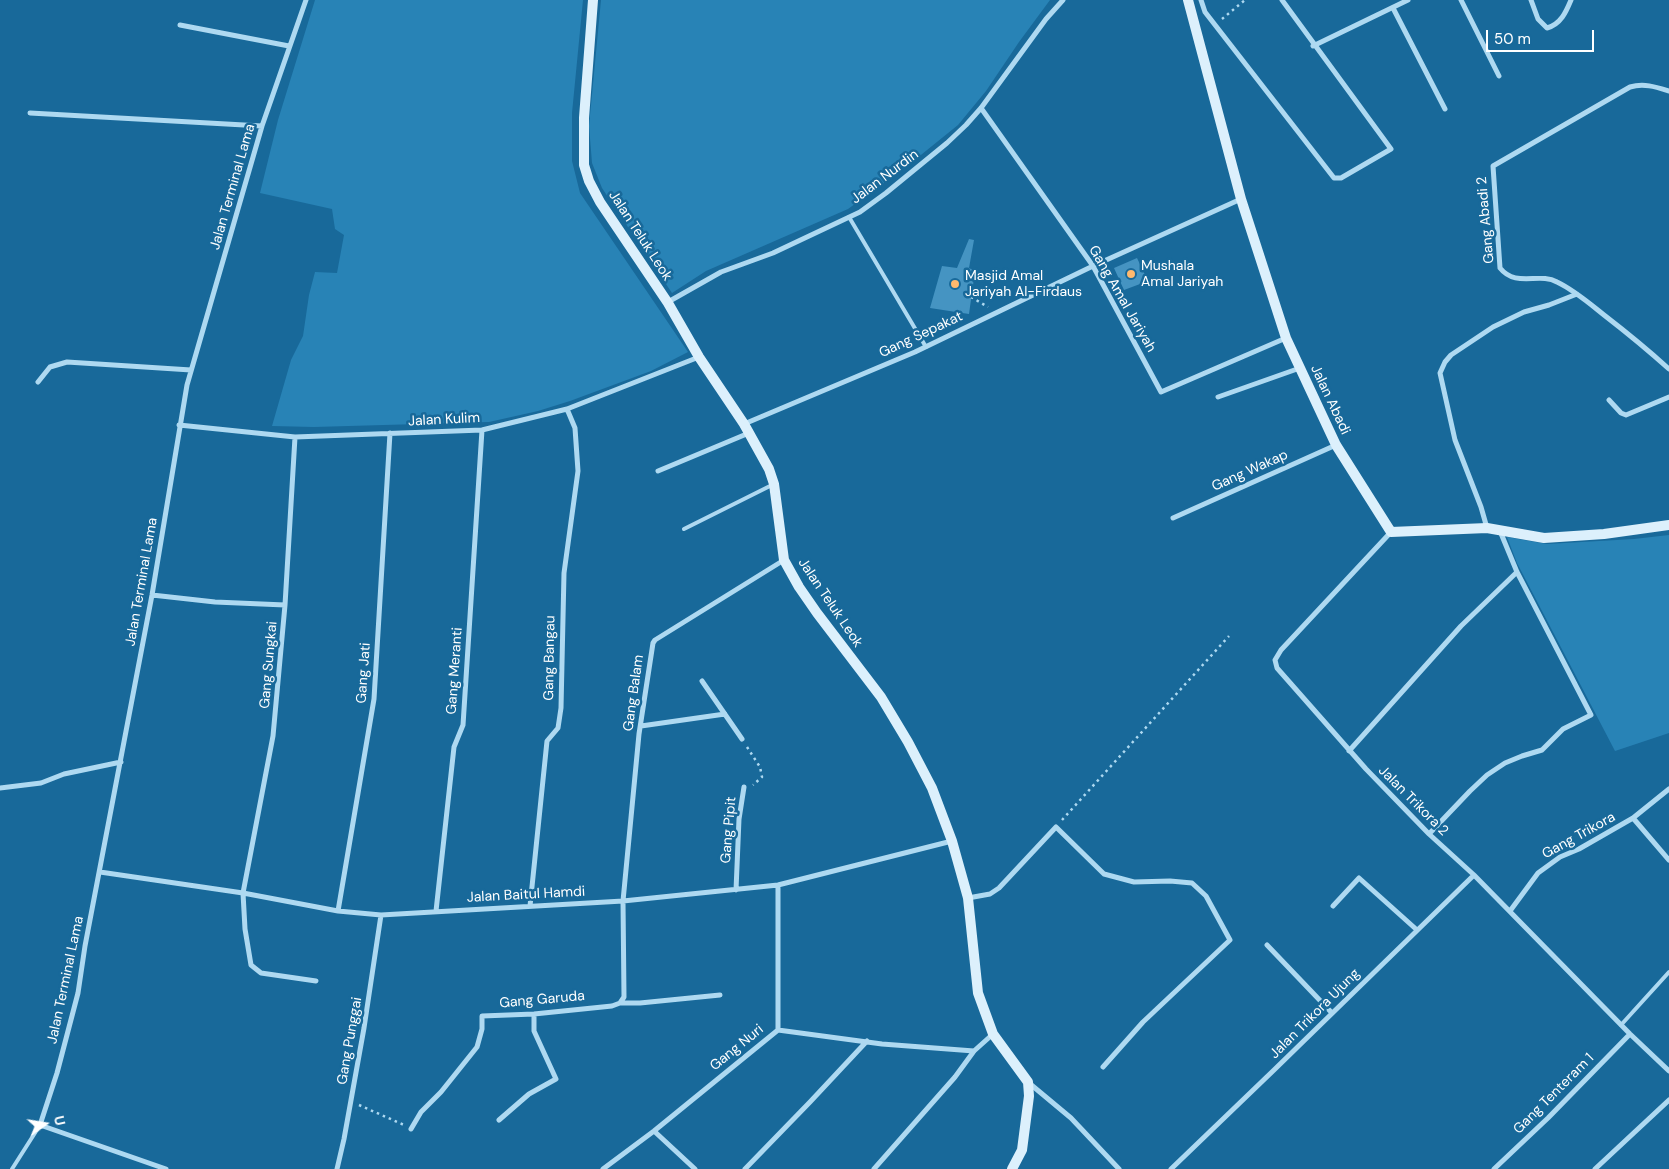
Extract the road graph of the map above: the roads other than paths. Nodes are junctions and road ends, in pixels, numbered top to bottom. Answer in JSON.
{"nodes":[{"id":1,"x":306,"y":0,"type":"edge"},
{"id":2,"x":593,"y":0,"type":"edge"},
{"id":3,"x":1063,"y":0,"type":"edge"},
{"id":4,"x":1188,"y":0,"type":"edge"},
{"id":5,"x":1201,"y":0,"type":"edge"},
{"id":6,"x":1282,"y":0,"type":"edge"},
{"id":7,"x":1408,"y":0,"type":"edge"},
{"id":8,"x":1461,"y":0,"type":"edge"},
{"id":9,"x":1531,"y":0,"type":"edge"},
{"id":10,"x":1571,"y":0,"type":"edge"},
{"id":11,"x":1393,"y":8,"type":"junction"},
{"id":12,"x":180,"y":25,"type":"dead end"},
{"id":13,"x":289,"y":46,"type":"junction"},
{"id":14,"x":1314,"y":46,"type":"junction"},
{"id":15,"x":1499,"y":76,"type":"dead end"},
{"id":16,"x":1669,"y":91,"type":"edge"},
{"id":17,"x":981,"y":108,"type":"junction"},
{"id":18,"x":1445,"y":108,"type":"dead end"},
{"id":19,"x":30,"y":113,"type":"dead end"},
{"id":20,"x":262,"y":126,"type":"junction"},
{"id":21,"x":1241,"y":199,"type":"junction"},
{"id":22,"x":849,"y":217,"type":"junction"},
{"id":23,"x":1093,"y":266,"type":"junction"},
{"id":24,"x":1577,"y":294,"type":"junction"},
{"id":25,"x":668,"y":303,"type":"junction"},
{"id":26,"x":1286,"y":338,"type":"junction"},
{"id":27,"x":926,"y":347,"type":"junction"},
{"id":28,"x":698,"y":357,"type":"junction"},
{"id":29,"x":1300,"y":368,"type":"junction"},
{"id":30,"x":1669,"y":369,"type":"edge"},
{"id":31,"x":192,"y":370,"type":"junction"},
{"id":32,"x":38,"y":382,"type":"dead end"},
{"id":33,"x":1218,"y":397,"type":"dead end"},
{"id":34,"x":1669,"y":397,"type":"edge"},
{"id":35,"x":1609,"y":400,"type":"dead end"},
{"id":36,"x":567,"y":409,"type":"junction"},
{"id":37,"x":179,"y":425,"type":"junction"},
{"id":38,"x":747,"y":428,"type":"junction"},
{"id":39,"x":482,"y":430,"type":"junction"},
{"id":40,"x":390,"y":434,"type":"junction"},
{"id":41,"x":295,"y":437,"type":"junction"},
{"id":42,"x":1336,"y":445,"type":"junction"},
{"id":43,"x":658,"y":471,"type":"dead end"},
{"id":44,"x":774,"y":484,"type":"junction"},
{"id":45,"x":1173,"y":518,"type":"dead end"},
{"id":46,"x":1669,"y":525,"type":"edge"},
{"id":47,"x":1487,"y":528,"type":"junction"},
{"id":48,"x":684,"y":529,"type":"dead end"},
{"id":49,"x":1500,"y":531,"type":"junction"},
{"id":50,"x":1391,"y":532,"type":"junction"},
{"id":51,"x":784,"y":560,"type":"junction"},
{"id":52,"x":1516,"y":572,"type":"junction"},
{"id":53,"x":152,"y":595,"type":"junction"},
{"id":54,"x":285,"y":605,"type":"junction"},
{"id":55,"x":702,"y":681,"type":"dead end"},
{"id":56,"x":725,"y":714,"type":"junction"},
{"id":57,"x":641,"y":726,"type":"junction"},
{"id":58,"x":742,"y":739,"type":"road end"},
{"id":59,"x":1349,"y":751,"type":"junction"},
{"id":60,"x":121,"y":762,"type":"junction"},
{"id":61,"x":744,"y":787,"type":"road end"},
{"id":62,"x":0,"y":788,"type":"edge"},
{"id":63,"x":1669,"y":789,"type":"edge"},
{"id":64,"x":1633,"y":818,"type":"junction"},
{"id":65,"x":1429,"y":834,"type":"junction"},
{"id":66,"x":952,"y":841,"type":"junction"},
{"id":67,"x":1669,"y":860,"type":"edge"},
{"id":68,"x":100,"y":872,"type":"junction"},
{"id":69,"x":1474,"y":875,"type":"junction"},
{"id":70,"x":778,"y":885,"type":"junction"},
{"id":71,"x":736,"y":890,"type":"junction"},
{"id":72,"x":243,"y":893,"type":"junction"},
{"id":73,"x":968,"y":898,"type":"junction"},
{"id":74,"x":623,"y":900,"type":"junction"},
{"id":75,"x":530,"y":906,"type":"junction"},
{"id":76,"x":1333,"y":906,"type":"dead end"},
{"id":77,"x":436,"y":911,"type":"junction"},
{"id":78,"x":1510,"y":911,"type":"junction"},
{"id":79,"x":338,"y":912,"type":"junction"},
{"id":80,"x":381,"y":915,"type":"junction"},
{"id":81,"x":1417,"y":930,"type":"junction"},
{"id":82,"x":1267,"y":945,"type":"dead end"},
{"id":83,"x":1669,"y":972,"type":"edge"},
{"id":84,"x":316,"y":981,"type":"dead end"},
{"id":85,"x":720,"y":995,"type":"dead end"},
{"id":86,"x":620,"y":1003,"type":"junction"},
{"id":87,"x":1332,"y":1013,"type":"junction"},
{"id":88,"x":534,"y":1014,"type":"junction"},
{"id":89,"x":1621,"y":1025,"type":"junction"},
{"id":90,"x":778,"y":1030,"type":"junction"},
{"id":91,"x":993,"y":1034,"type":"junction"},
{"id":92,"x":1630,"y":1034,"type":"junction"},
{"id":93,"x":867,"y":1041,"type":"junction"},
{"id":94,"x":974,"y":1051,"type":"junction"},
{"id":95,"x":1103,"y":1066,"type":"dead end"},
{"id":96,"x":1669,"y":1071,"type":"edge"},
{"id":97,"x":1028,"y":1082,"type":"junction"},
{"id":98,"x":1669,"y":1100,"type":"edge"},
{"id":99,"x":499,"y":1120,"type":"dead end"},
{"id":100,"x":40,"y":1125,"type":"junction"},
{"id":101,"x":411,"y":1129,"type":"road end"},
{"id":102,"x":654,"y":1131,"type":"junction"},
{"id":103,"x":12,"y":1169,"type":"edge"},
{"id":104,"x":166,"y":1169,"type":"edge"},
{"id":105,"x":337,"y":1169,"type":"edge"},
{"id":106,"x":603,"y":1169,"type":"edge"},
{"id":107,"x":695,"y":1169,"type":"edge"},
{"id":108,"x":744,"y":1169,"type":"edge"},
{"id":109,"x":874,"y":1169,"type":"edge"},
{"id":110,"x":1012,"y":1169,"type":"edge"},
{"id":111,"x":1119,"y":1169,"type":"edge"},
{"id":112,"x":1171,"y":1169,"type":"edge"},
{"id":113,"x":1494,"y":1169,"type":"edge"},
{"id":114,"x":1595,"y":1169,"type":"edge"}],
"edges":[{"from":1,"to":13,"type":"street","name":"Jalan Terminal Lama"},
{"from":2,"to":25,"type":"street","name":"Jalan Teluk Leok"},
{"from":3,"to":17,"type":"street","name":"Jalan Nurdin"},
{"from":4,"to":21,"type":"street","name":"Jalan Abadi"},
{"from":5,"to":14,"type":"street"},
{"from":6,"to":14,"type":"street"},
{"from":7,"to":11,"type":"street"},
{"from":8,"to":15,"type":"street"},
{"from":9,"to":10,"type":"street"},
{"from":11,"to":14,"type":"street"},
{"from":11,"to":18,"type":"street"},
{"from":12,"to":13,"type":"street"},
{"from":13,"to":20,"type":"street","name":"Jalan Terminal Lama"},
{"from":16,"to":24,"type":"street","name":"Gang Abadi 2"},
{"from":17,"to":22,"type":"street","name":"Jalan Nurdin"},
{"from":17,"to":23,"type":"street","name":"Gang Amal Jariyah"},
{"from":19,"to":20,"type":"street"},
{"from":20,"to":31,"type":"street","name":"Jalan Terminal Lama"},
{"from":21,"to":23,"type":"street","name":"Gang Sepakat"},
{"from":21,"to":26,"type":"street","name":"Jalan Abadi"},
{"from":22,"to":25,"type":"street","name":"Jalan Nurdin"},
{"from":22,"to":27,"type":"lane"},
{"from":23,"to":26,"type":"street","name":"Gang Amal Jariyah"},
{"from":23,"to":27,"type":"street","name":"Gang Sepakat"},
{"from":24,"to":30,"type":"street","name":"Gang Abadi 2"},
{"from":24,"to":47,"type":"street"},
{"from":25,"to":28,"type":"street","name":"Jalan Teluk Leok"},
{"from":26,"to":29,"type":"street","name":"Jalan Abadi"},
{"from":27,"to":38,"type":"street","name":"Gang Sepakat"},
{"from":28,"to":36,"type":"street","name":"Jalan Kulim"},
{"from":28,"to":38,"type":"street","name":"Jalan Teluk Leok"},
{"from":29,"to":33,"type":"street"},
{"from":29,"to":42,"type":"street","name":"Jalan Abadi"},
{"from":31,"to":32,"type":"street"},
{"from":31,"to":37,"type":"street","name":"Jalan Terminal Lama"},
{"from":34,"to":35,"type":"street"},
{"from":36,"to":39,"type":"street","name":"Jalan Kulim"},
{"from":36,"to":75,"type":"street","name":"Gang Bangau"},
{"from":37,"to":41,"type":"street","name":"Jalan Kulim"},
{"from":37,"to":53,"type":"street","name":"Jalan Terminal Lama"},
{"from":38,"to":43,"type":"street","name":"Gang Sepakat"},
{"from":38,"to":44,"type":"street","name":"Jalan Teluk Leok"},
{"from":39,"to":40,"type":"street","name":"Jalan Kulim"},
{"from":39,"to":77,"type":"street","name":"Gang Meranti"},
{"from":40,"to":41,"type":"street","name":"Jalan Kulim"},
{"from":40,"to":79,"type":"street","name":"Gang Jati"},
{"from":41,"to":54,"type":"street","name":"Gang Sungkai"},
{"from":42,"to":45,"type":"street","name":"Gang Wakap"},
{"from":42,"to":50,"type":"street","name":"Jalan Abadi"},
{"from":44,"to":48,"type":"lane"},
{"from":44,"to":51,"type":"street","name":"Jalan Teluk Leok"},
{"from":46,"to":49,"type":"street"},
{"from":47,"to":49,"type":"street"},
{"from":47,"to":50,"type":"street"},
{"from":49,"to":52,"type":"street"},
{"from":50,"to":59,"type":"street","name":"Jalan Trikora 2"},
{"from":51,"to":57,"type":"street","name":"Gang Balam"},
{"from":51,"to":66,"type":"street","name":"Jalan Teluk Leok"},
{"from":52,"to":59,"type":"street"},
{"from":52,"to":65,"type":"street"},
{"from":53,"to":54,"type":"street"},
{"from":53,"to":60,"type":"street","name":"Jalan Terminal Lama"},
{"from":54,"to":72,"type":"street","name":"Gang Sungkai"},
{"from":55,"to":56,"type":"street"},
{"from":56,"to":57,"type":"street"},
{"from":56,"to":58,"type":"street"},
{"from":57,"to":74,"type":"street","name":"Gang Balam"},
{"from":59,"to":65,"type":"street","name":"Jalan Trikora 2"},
{"from":60,"to":62,"type":"street"},
{"from":60,"to":68,"type":"street","name":"Jalan Terminal Lama"},
{"from":61,"to":71,"type":"street","name":"Gang Pipit"},
{"from":63,"to":64,"type":"street","name":"Gang Trikora"},
{"from":64,"to":67,"type":"street"},
{"from":64,"to":78,"type":"street","name":"Gang Trikora"},
{"from":65,"to":69,"type":"street","name":"Jalan Trikora 2"},
{"from":66,"to":70,"type":"street","name":"Jalan Baitul Hamdi"},
{"from":66,"to":73,"type":"street","name":"Jalan Teluk Leok"},
{"from":68,"to":72,"type":"street","name":"Jalan Baitul Hamdi"},
{"from":68,"to":100,"type":"street","name":"Jalan Terminal Lama"},
{"from":69,"to":78,"type":"street","name":"Jalan Trikora 2"},
{"from":69,"to":81,"type":"street","name":"Jalan Trikora Ujung"},
{"from":70,"to":71,"type":"street","name":"Jalan Baitul Hamdi"},
{"from":70,"to":90,"type":"street"},
{"from":71,"to":74,"type":"street","name":"Jalan Baitul Hamdi"},
{"from":72,"to":79,"type":"street","name":"Jalan Baitul Hamdi"},
{"from":72,"to":84,"type":"street","name":"Gang Sungkai"},
{"from":73,"to":91,"type":"street","name":"Jalan Teluk Leok"},
{"from":73,"to":95,"type":"street"},
{"from":74,"to":75,"type":"street","name":"Jalan Baitul Hamdi"},
{"from":74,"to":86,"type":"street"},
{"from":75,"to":77,"type":"street","name":"Jalan Baitul Hamdi"},
{"from":76,"to":81,"type":"street"},
{"from":77,"to":80,"type":"street","name":"Jalan Baitul Hamdi"},
{"from":78,"to":89,"type":"street","name":"Jalan Trikora 2"},
{"from":79,"to":80,"type":"street","name":"Jalan Baitul Hamdi"},
{"from":80,"to":105,"type":"street","name":"Gang Punggai"},
{"from":81,"to":87,"type":"street","name":"Jalan Trikora Ujung"},
{"from":82,"to":87,"type":"street"},
{"from":83,"to":89,"type":"lane"},
{"from":85,"to":86,"type":"street","name":"Gang Garuda"},
{"from":86,"to":88,"type":"street","name":"Gang Garuda"},
{"from":87,"to":112,"type":"street","name":"Jalan Trikora Ujung"},
{"from":88,"to":99,"type":"street"},
{"from":88,"to":101,"type":"street","name":"Gang Garuda"},
{"from":89,"to":92,"type":"street","name":"Jalan Trikora 2"},
{"from":90,"to":93,"type":"street","name":"Gang Nuri"},
{"from":90,"to":102,"type":"street","name":"Gang Nuri"},
{"from":91,"to":94,"type":"street"},
{"from":91,"to":97,"type":"street","name":"Jalan Teluk Leok"},
{"from":92,"to":96,"type":"street","name":"Jalan Trikora 2"},
{"from":92,"to":113,"type":"street","name":"Gang Tenteram 1"},
{"from":93,"to":94,"type":"street","name":"Gang Nuri"},
{"from":93,"to":108,"type":"street"},
{"from":94,"to":109,"type":"street"},
{"from":97,"to":110,"type":"street"},
{"from":97,"to":111,"type":"street"},
{"from":98,"to":114,"type":"street"},
{"from":100,"to":103,"type":"lane","name":"Jalan Terminal Lama"},
{"from":100,"to":104,"type":"street"},
{"from":102,"to":106,"type":"street","name":"Gang Nuri"},
{"from":102,"to":107,"type":"street"}]}
